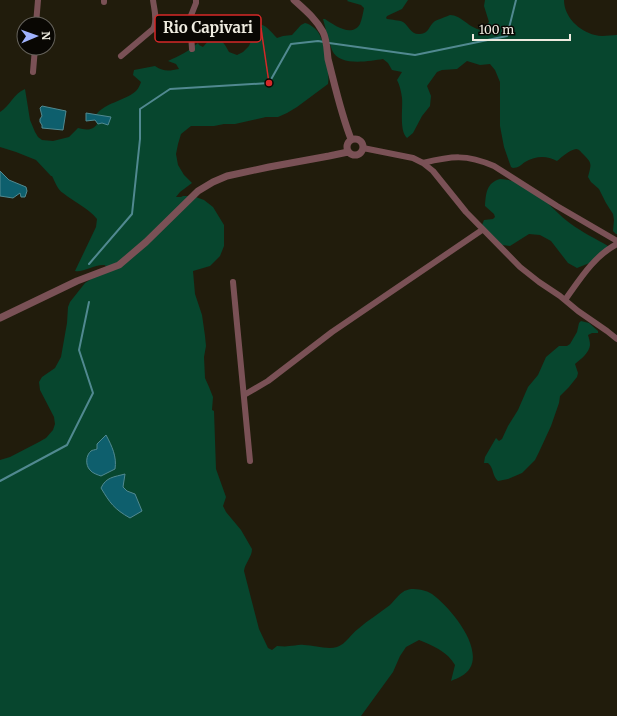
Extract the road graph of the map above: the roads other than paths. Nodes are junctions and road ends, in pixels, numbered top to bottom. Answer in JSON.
{"nodes":[{"id":1,"x":38,"y":0,"type":"edge"},
{"id":2,"x":153,"y":0,"type":"edge"},
{"id":3,"x":196,"y":0,"type":"edge"},
{"id":4,"x":294,"y":0,"type":"edge"},
{"id":5,"x":37,"y":16,"type":"edge"},
{"id":6,"x":192,"y":49,"type":"dead end"},
{"id":7,"x":34,"y":56,"type":"edge"},
{"id":8,"x":122,"y":56,"type":"dead end"},
{"id":9,"x":33,"y":72,"type":"dead end"},
{"id":10,"x":351,"y":139,"type":"junction"},
{"id":11,"x":363,"y":148,"type":"junction"},
{"id":12,"x":348,"y":152,"type":"junction"},
{"id":13,"x":423,"y":162,"type":"junction"},
{"id":14,"x":482,"y":230,"type":"junction"},
{"id":15,"x":617,"y":242,"type":"edge"},
{"id":16,"x":233,"y":282,"type":"dead end"},
{"id":17,"x":565,"y":300,"type":"junction"},
{"id":18,"x":0,"y":318,"type":"edge"},
{"id":19,"x":617,"y":339,"type":"edge"},
{"id":20,"x":244,"y":395,"type":"junction"},
{"id":21,"x":250,"y":461,"type":"dead end"}],
"edges":[{"from":1,"to":5,"type":"street"},
{"from":2,"to":8,"type":"street"},
{"from":3,"to":6,"type":"street"},
{"from":4,"to":10,"type":"street"},
{"from":7,"to":9,"type":"street"},
{"from":10,"to":11,"type":"street"},
{"from":10,"to":12,"type":"street"},
{"from":11,"to":12,"type":"street"},
{"from":11,"to":13,"type":"street"},
{"from":12,"to":18,"type":"street"},
{"from":13,"to":14,"type":"street"},
{"from":13,"to":15,"type":"street"},
{"from":14,"to":17,"type":"street"},
{"from":14,"to":20,"type":"street"},
{"from":15,"to":17,"type":"street"},
{"from":16,"to":20,"type":"street"},
{"from":17,"to":19,"type":"street"},
{"from":20,"to":21,"type":"street"}]}
